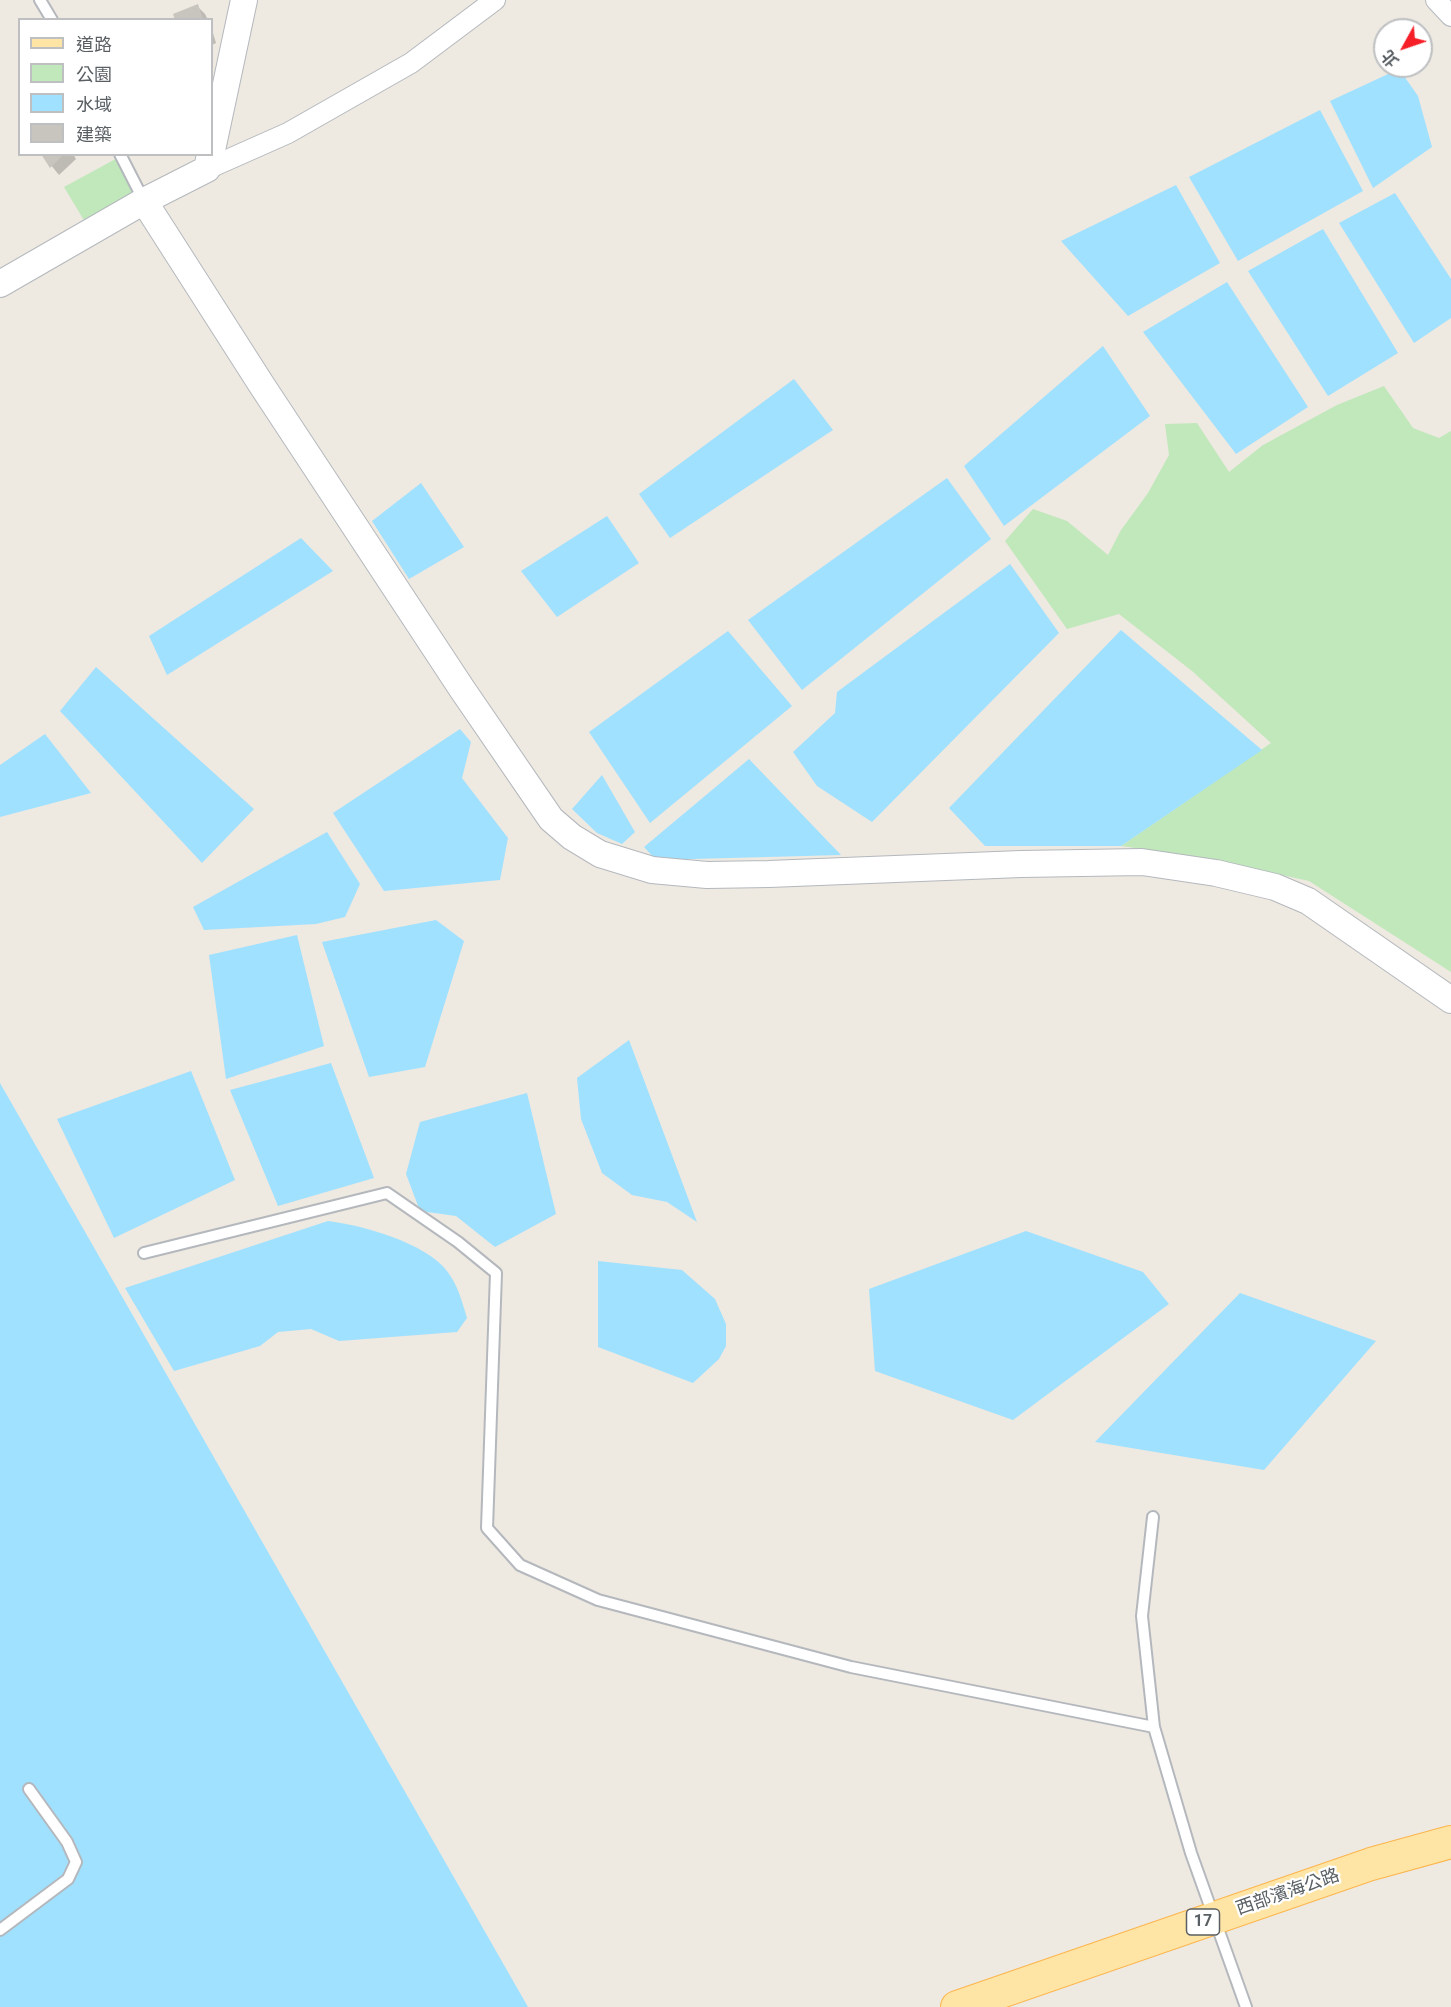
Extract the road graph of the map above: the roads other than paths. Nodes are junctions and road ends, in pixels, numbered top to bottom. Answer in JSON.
{"nodes":[{"id":1,"x":40,"y":0,"type":"edge"},
{"id":2,"x":244,"y":0,"type":"edge"},
{"id":3,"x":495,"y":0,"type":"edge"},
{"id":4,"x":1436,"y":0,"type":"edge"},
{"id":5,"x":1451,"y":16,"type":"edge"},
{"id":6,"x":51,"y":18,"type":"edge"},
{"id":7,"x":213,"y":144,"type":"edge"},
{"id":8,"x":121,"y":156,"type":"edge"},
{"id":9,"x":210,"y":158,"type":"edge"},
{"id":10,"x":144,"y":201,"type":"junction"},
{"id":11,"x":0,"y":284,"type":"edge"},
{"id":12,"x":1451,"y":1000,"type":"edge"},
{"id":13,"x":144,"y":1253,"type":"dead end"},
{"id":14,"x":1153,"y":1517,"type":"dead end"},
{"id":15,"x":1154,"y":1727,"type":"junction"},
{"id":16,"x":29,"y":1789,"type":"dead end"},
{"id":17,"x":1451,"y":1842,"type":"edge"},
{"id":18,"x":1214,"y":1919,"type":"junction"},
{"id":19,"x":0,"y":1930,"type":"edge"},
{"id":20,"x":957,"y":2007,"type":"edge"},
{"id":21,"x":1246,"y":2007,"type":"edge"}],
"edges":[{"from":1,"to":6,"type":"lane"},
{"from":2,"to":7,"type":"street"},
{"from":3,"to":9,"type":"street"},
{"from":4,"to":5,"type":"street"},
{"from":8,"to":10,"type":"lane"},
{"from":9,"to":10,"type":"street"},
{"from":10,"to":11,"type":"street"},
{"from":10,"to":12,"type":"street"},
{"from":13,"to":15,"type":"lane"},
{"from":14,"to":15,"type":"lane"},
{"from":15,"to":18,"type":"lane"},
{"from":16,"to":19,"type":"lane"},
{"from":17,"to":18,"type":"main road","name":"西部濱海公路","number":"17"},
{"from":18,"to":20,"type":"main road","name":"西部濱海公路","number":"17"},
{"from":18,"to":21,"type":"lane"}]}
